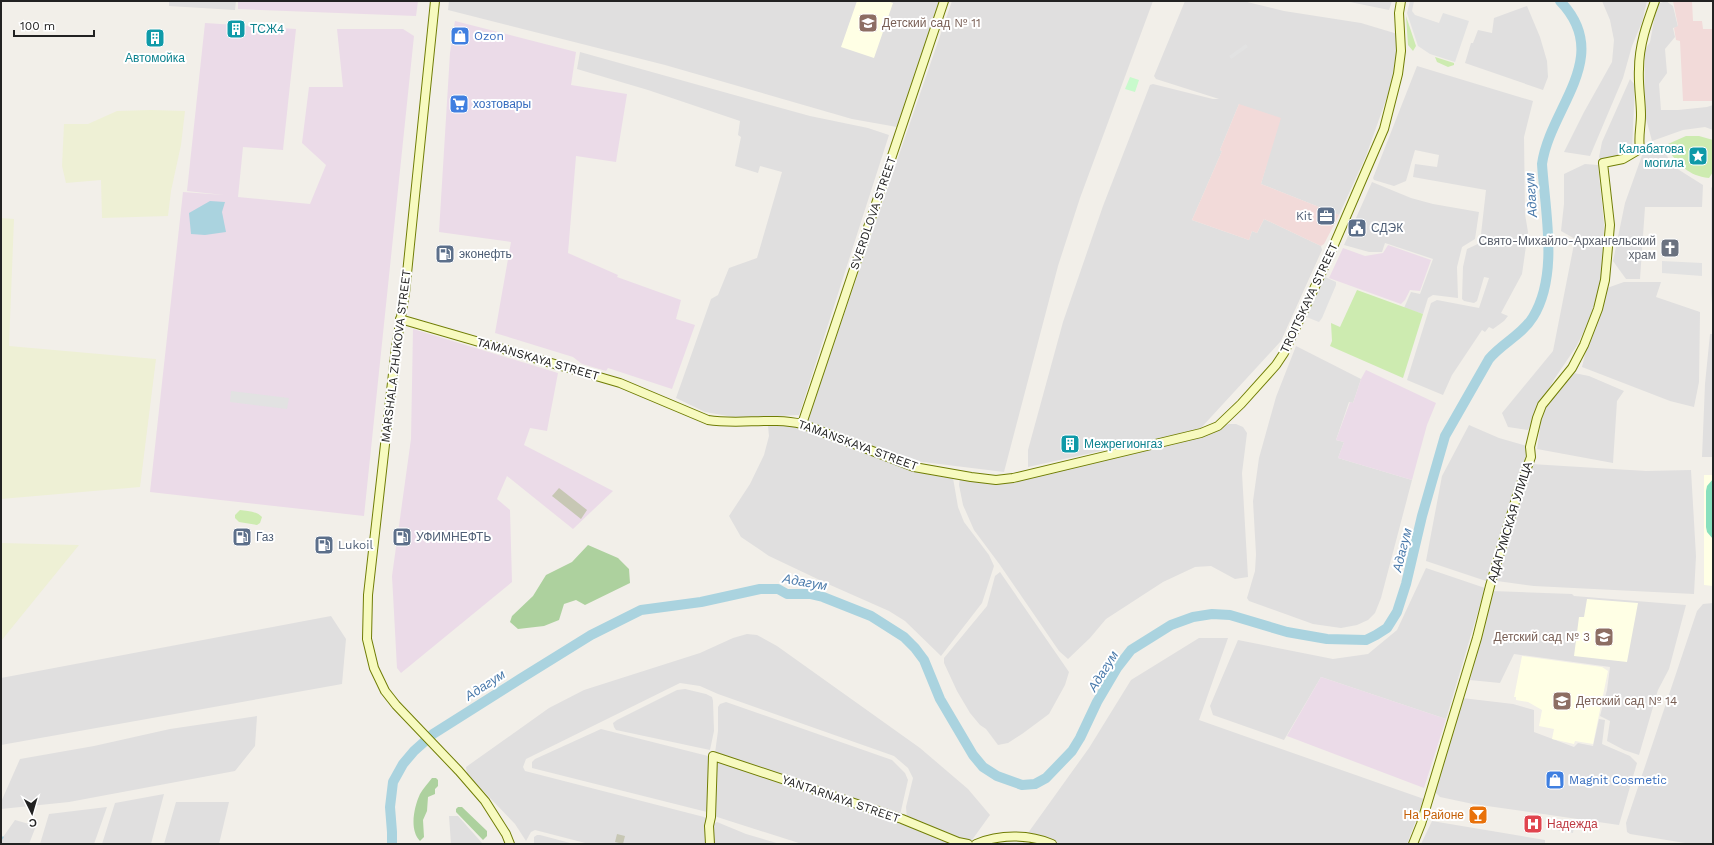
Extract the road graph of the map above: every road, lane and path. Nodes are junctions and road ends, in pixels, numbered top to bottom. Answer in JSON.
{"nodes":[{"id":1,"x":435,"y":1,"type":"edge"},
{"id":2,"x":944,"y":1,"type":"edge"},
{"id":3,"x":1401,"y":1,"type":"edge"},
{"id":4,"x":1655,"y":1,"type":"edge"},
{"id":5,"x":400,"y":319,"type":"junction"},
{"id":6,"x":1276,"y":365,"type":"joint"},
{"id":7,"x":802,"y":424,"type":"junction"},
{"id":8,"x":510,"y":844,"type":"edge"},
{"id":9,"x":710,"y":844,"type":"edge"},
{"id":10,"x":968,"y":844,"type":"edge"},
{"id":11,"x":976,"y":844,"type":"edge"},
{"id":12,"x":1052,"y":844,"type":"edge"},
{"id":13,"x":1413,"y":844,"type":"edge"}],
"edges":[{"from":1,"to":5,"type":"main road","name":"MARSHALA ZHUKOVA STREET"},
{"from":2,"to":7,"type":"main road","name":"SVERDLOVA STREET"},
{"from":3,"to":6,"type":"main road","name":"TROITSKAYA STREET"},
{"from":4,"to":13,"type":"main road","name":"АДАГУМСКАЯ УЛИЦА"},
{"from":5,"to":7,"type":"main road","name":"TAMANSKAYA STREET"},
{"from":5,"to":8,"type":"main road","name":"MARSHALA ZHUKOVA STREET"},
{"from":6,"to":7,"type":"main road","name":"TAMANSKAYA STREET"},
{"from":9,"to":10,"type":"main road","name":"YANTARNAYA STREET"},
{"from":11,"to":12,"type":"main road"}]}
